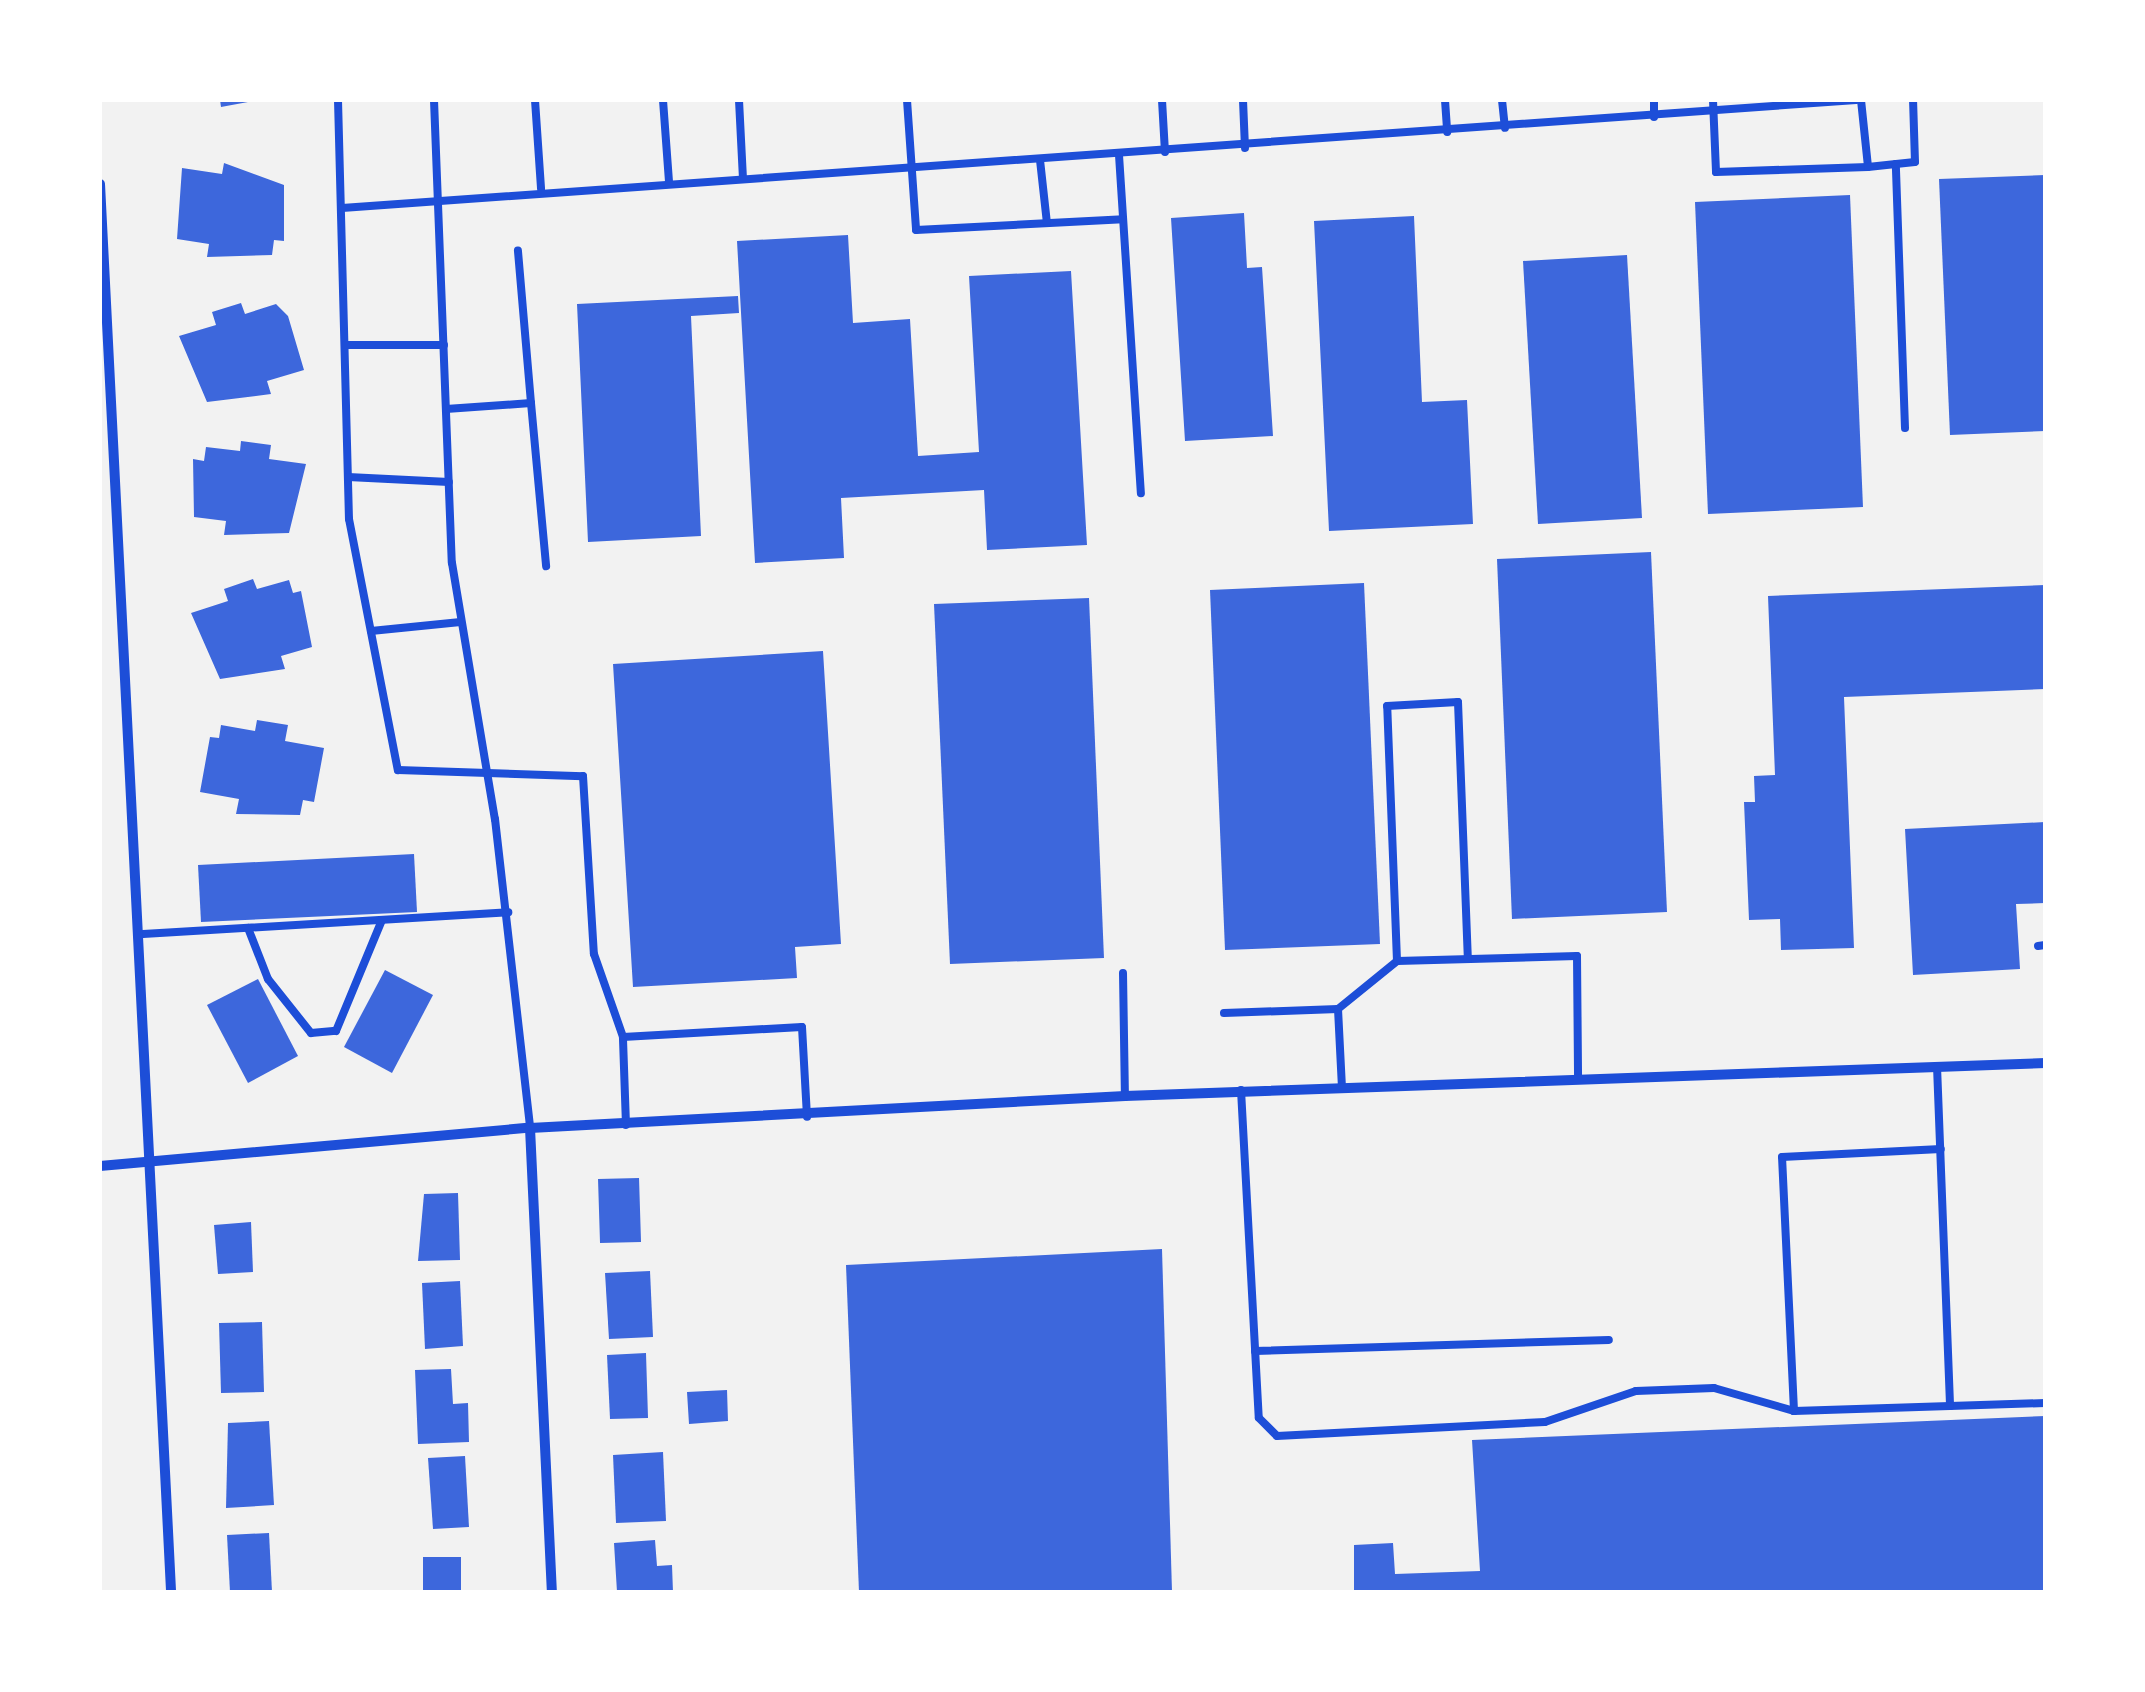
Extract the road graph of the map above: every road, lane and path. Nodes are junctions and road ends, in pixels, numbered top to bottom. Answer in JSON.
{"nodes":[{"id":1,"x":338,"y":100,"type":"edge"},
{"id":2,"x":434,"y":100,"type":"edge"},
{"id":3,"x":535,"y":100,"type":"edge"},
{"id":4,"x":663,"y":100,"type":"edge"},
{"id":5,"x":739,"y":100,"type":"edge"},
{"id":6,"x":907,"y":100,"type":"edge"},
{"id":7,"x":1162,"y":100,"type":"edge"},
{"id":8,"x":1243,"y":100,"type":"edge"},
{"id":9,"x":1445,"y":100,"type":"edge"},
{"id":10,"x":1502,"y":100,"type":"edge"},
{"id":11,"x":1654,"y":100,"type":"edge"},
{"id":12,"x":1713,"y":100,"type":"edge"},
{"id":13,"x":1858,"y":100,"type":"edge"},
{"id":14,"x":1913,"y":100,"type":"edge"},
{"id":15,"x":1713,"y":112,"type":"junction"},
{"id":16,"x":1654,"y":116,"type":"junction"},
{"id":17,"x":1504,"y":128,"type":"junction"},
{"id":18,"x":1447,"y":132,"type":"junction"},
{"id":19,"x":1245,"y":148,"type":"junction"},
{"id":20,"x":1165,"y":152,"type":"junction"},
{"id":21,"x":1118,"y":155,"type":"junction"},
{"id":22,"x":1040,"y":160,"type":"junction"},
{"id":23,"x":1896,"y":164,"type":"junction"},
{"id":24,"x":1868,"y":167,"type":"junction"},
{"id":25,"x":912,"y":168,"type":"junction"},
{"id":26,"x":743,"y":178,"type":"junction"},
{"id":27,"x":670,"y":182,"type":"junction"},
{"id":28,"x":100,"y":184,"type":"edge"},
{"id":29,"x":540,"y":190,"type":"junction"},
{"id":30,"x":439,"y":196,"type":"junction"},
{"id":31,"x":342,"y":208,"type":"junction"},
{"id":32,"x":1123,"y":219,"type":"junction"},
{"id":33,"x":1047,"y":224,"type":"junction"},
{"id":34,"x":518,"y":251,"type":"dead end"},
{"id":35,"x":346,"y":345,"type":"junction"},
{"id":36,"x":444,"y":346,"type":"junction"},
{"id":37,"x":531,"y":402,"type":"junction"},
{"id":38,"x":446,"y":409,"type":"junction"},
{"id":39,"x":1905,"y":428,"type":"dead end"},
{"id":40,"x":348,"y":477,"type":"junction"},
{"id":41,"x":449,"y":482,"type":"junction"},
{"id":42,"x":1141,"y":494,"type":"dead end"},
{"id":43,"x":546,"y":566,"type":"dead end"},
{"id":44,"x":461,"y":622,"type":"junction"},
{"id":45,"x":371,"y":631,"type":"junction"},
{"id":46,"x":484,"y":773,"type":"junction"},
{"id":47,"x":508,"y":912,"type":"junction"},
{"id":48,"x":382,"y":920,"type":"junction"},
{"id":49,"x":248,"y":928,"type":"junction"},
{"id":50,"x":143,"y":934,"type":"junction"},
{"id":51,"x":1468,"y":959,"type":"junction"},
{"id":52,"x":1397,"y":961,"type":"junction"},
{"id":53,"x":1123,"y":973,"type":"dead end"},
{"id":54,"x":1338,"y":1010,"type":"junction"},
{"id":55,"x":1224,"y":1014,"type":"dead end"},
{"id":56,"x":622,"y":1037,"type":"junction"},
{"id":57,"x":2045,"y":1063,"type":"edge"},
{"id":58,"x":1937,"y":1066,"type":"junction"},
{"id":59,"x":1578,"y":1080,"type":"junction"},
{"id":60,"x":1342,"y":1088,"type":"junction"},
{"id":61,"x":1240,"y":1090,"type":"junction"},
{"id":62,"x":1125,"y":1096,"type":"junction"},
{"id":63,"x":807,"y":1117,"type":"junction"},
{"id":64,"x":626,"y":1125,"type":"junction"},
{"id":65,"x":530,"y":1128,"type":"junction"},
{"id":66,"x":1941,"y":1149,"type":"junction"},
{"id":67,"x":100,"y":1166,"type":"edge"},
{"id":68,"x":156,"y":1168,"type":"junction"},
{"id":69,"x":1609,"y":1340,"type":"dead end"},
{"id":70,"x":1255,"y":1351,"type":"junction"},
{"id":71,"x":2045,"y":1403,"type":"edge"},
{"id":72,"x":1950,"y":1406,"type":"junction"},
{"id":73,"x":1794,"y":1410,"type":"junction"},
{"id":74,"x":171,"y":1592,"type":"edge"},
{"id":75,"x":552,"y":1592,"type":"edge"}],
"edges":[{"from":1,"to":31,"type":"lane"},
{"from":2,"to":30,"type":"lane"},
{"from":3,"to":29,"type":"lane"},
{"from":4,"to":27,"type":"lane"},
{"from":5,"to":26,"type":"lane"},
{"from":6,"to":25,"type":"lane"},
{"from":7,"to":20,"type":"lane"},
{"from":8,"to":19,"type":"lane"},
{"from":9,"to":18,"type":"lane"},
{"from":10,"to":17,"type":"lane"},
{"from":11,"to":16,"type":"lane"},
{"from":12,"to":15,"type":"lane"},
{"from":13,"to":15,"type":"lane"},
{"from":13,"to":24,"type":"lane"},
{"from":14,"to":23,"type":"lane"},
{"from":15,"to":16,"type":"lane"},
{"from":15,"to":24,"type":"lane"},
{"from":16,"to":17,"type":"lane"},
{"from":17,"to":18,"type":"lane"},
{"from":18,"to":19,"type":"lane"},
{"from":19,"to":20,"type":"lane"},
{"from":20,"to":21,"type":"lane"},
{"from":21,"to":22,"type":"lane"},
{"from":21,"to":32,"type":"lane"},
{"from":22,"to":25,"type":"lane"},
{"from":22,"to":33,"type":"lane"},
{"from":23,"to":24,"type":"lane"},
{"from":23,"to":39,"type":"lane"},
{"from":25,"to":26,"type":"lane"},
{"from":25,"to":33,"type":"lane"},
{"from":26,"to":27,"type":"lane"},
{"from":27,"to":29,"type":"lane"},
{"from":28,"to":50,"type":"street"},
{"from":29,"to":30,"type":"lane"},
{"from":30,"to":31,"type":"lane"},
{"from":30,"to":36,"type":"lane"},
{"from":31,"to":35,"type":"lane"},
{"from":32,"to":33,"type":"lane"},
{"from":32,"to":42,"type":"lane"},
{"from":34,"to":37,"type":"lane"},
{"from":35,"to":36,"type":"lane"},
{"from":35,"to":40,"type":"lane"},
{"from":36,"to":38,"type":"lane"},
{"from":37,"to":38,"type":"lane"},
{"from":37,"to":43,"type":"lane"},
{"from":38,"to":41,"type":"lane"},
{"from":40,"to":41,"type":"lane"},
{"from":40,"to":45,"type":"lane"},
{"from":41,"to":44,"type":"lane"},
{"from":44,"to":45,"type":"lane"},
{"from":44,"to":46,"type":"lane"},
{"from":45,"to":46,"type":"lane"},
{"from":46,"to":47,"type":"lane"},
{"from":46,"to":56,"type":"lane"},
{"from":47,"to":48,"type":"lane"},
{"from":47,"to":65,"type":"lane"},
{"from":48,"to":49,"type":"lane"},
{"from":48,"to":49,"type":"lane"},
{"from":49,"to":50,"type":"lane"},
{"from":50,"to":68,"type":"street"},
{"from":51,"to":52,"type":"lane"},
{"from":51,"to":52,"type":"lane"},
{"from":51,"to":59,"type":"lane"},
{"from":52,"to":54,"type":"lane"},
{"from":53,"to":62,"type":"lane"},
{"from":54,"to":55,"type":"lane"},
{"from":54,"to":60,"type":"lane"},
{"from":56,"to":63,"type":"lane"},
{"from":56,"to":64,"type":"lane"},
{"from":57,"to":58,"type":"street"},
{"from":58,"to":59,"type":"street"},
{"from":58,"to":66,"type":"lane"},
{"from":59,"to":60,"type":"street"},
{"from":60,"to":61,"type":"street"},
{"from":61,"to":62,"type":"street"},
{"from":61,"to":70,"type":"lane"},
{"from":62,"to":63,"type":"street"},
{"from":63,"to":64,"type":"street"},
{"from":64,"to":65,"type":"street"},
{"from":65,"to":68,"type":"street"},
{"from":65,"to":75,"type":"street"},
{"from":66,"to":72,"type":"lane"},
{"from":66,"to":73,"type":"lane"},
{"from":67,"to":68,"type":"street"},
{"from":68,"to":74,"type":"street"},
{"from":69,"to":70,"type":"lane"},
{"from":70,"to":73,"type":"lane"},
{"from":71,"to":72,"type":"lane"},
{"from":72,"to":73,"type":"lane"}]}
